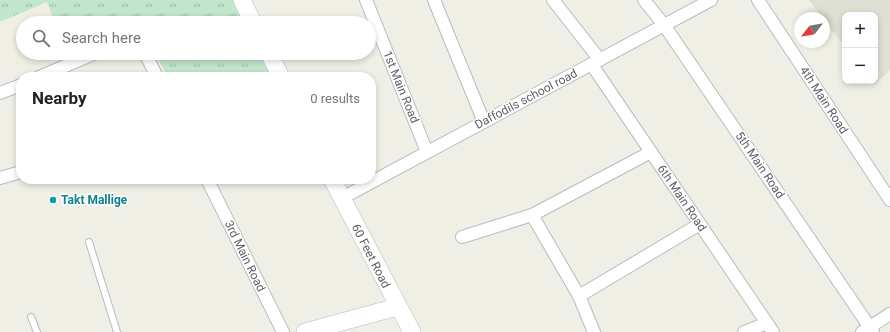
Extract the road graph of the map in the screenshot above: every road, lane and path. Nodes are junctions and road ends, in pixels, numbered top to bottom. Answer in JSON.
{"nodes":[{"id":1,"x":242,"y":0,"type":"edge"},
{"id":2,"x":366,"y":0,"type":"edge"},
{"id":3,"x":434,"y":0,"type":"edge"},
{"id":4,"x":553,"y":0,"type":"edge"},
{"id":5,"x":644,"y":0,"type":"edge"},
{"id":6,"x":711,"y":0,"type":"edge"},
{"id":7,"x":758,"y":0,"type":"edge"},
{"id":8,"x":250,"y":16,"type":"edge"},
{"id":9,"x":372,"y":16,"type":"edge"},
{"id":10,"x":376,"y":25,"type":"edge"},
{"id":11,"x":664,"y":25,"type":"junction"},
{"id":12,"x":79,"y":60,"type":"edge"},
{"id":13,"x":148,"y":60,"type":"edge"},
{"id":14,"x":272,"y":60,"type":"edge"},
{"id":15,"x":596,"y":62,"type":"junction"},
{"id":16,"x":51,"y":72,"type":"edge"},
{"id":17,"x":154,"y":72,"type":"edge"},
{"id":18,"x":278,"y":72,"type":"edge"},
{"id":19,"x":16,"y":86,"type":"edge"},
{"id":20,"x":0,"y":93,"type":"edge"},
{"id":21,"x":484,"y":122,"type":"junction"},
{"id":22,"x":427,"y":152,"type":"junction"},
{"id":23,"x":651,"y":152,"type":"junction"},
{"id":24,"x":16,"y":173,"type":"edge"},
{"id":25,"x":0,"y":178,"type":"edge"},
{"id":26,"x":376,"y":180,"type":"edge"},
{"id":27,"x":209,"y":184,"type":"edge"},
{"id":28,"x":335,"y":184,"type":"edge"},
{"id":29,"x":368,"y":184,"type":"edge"},
{"id":30,"x":342,"y":198,"type":"junction"},
{"id":31,"x":890,"y":200,"type":"edge"},
{"id":32,"x":532,"y":215,"type":"junction"},
{"id":33,"x":700,"y":224,"type":"junction"},
{"id":34,"x":462,"y":237,"type":"dead end"},
{"id":35,"x":89,"y":242,"type":"dead end"},
{"id":36,"x":579,"y":296,"type":"junction"},
{"id":37,"x":397,"y":307,"type":"junction"},
{"id":38,"x":890,"y":314,"type":"edge"},
{"id":39,"x":31,"y":317,"type":"dead end"},
{"id":40,"x":770,"y":327,"type":"edge"},
{"id":41,"x":868,"y":330,"type":"edge"},
{"id":42,"x":37,"y":332,"type":"edge"},
{"id":43,"x":117,"y":332,"type":"edge"},
{"id":44,"x":282,"y":332,"type":"edge"},
{"id":45,"x":305,"y":332,"type":"edge"},
{"id":46,"x":412,"y":332,"type":"edge"},
{"id":47,"x":594,"y":332,"type":"edge"},
{"id":48,"x":744,"y":332,"type":"edge"}],
"edges":[{"from":1,"to":8,"type":"street"},
{"from":2,"to":9,"type":"street","name":"1st Main Road"},
{"from":3,"to":21,"type":"street"},
{"from":4,"to":15,"type":"street","name":"6th Main Road"},
{"from":5,"to":11,"type":"street","name":"5th Main Road"},
{"from":6,"to":11,"type":"street","name":"Daffodils school road"},
{"from":7,"to":31,"type":"street","name":"4th Main Road"},
{"from":10,"to":22,"type":"street","name":"1st Main Road"},
{"from":11,"to":15,"type":"street","name":"Daffodils school road"},
{"from":11,"to":41,"type":"street","name":"5th Main Road"},
{"from":12,"to":16,"type":"street"},
{"from":13,"to":17,"type":"street"},
{"from":14,"to":18,"type":"street"},
{"from":15,"to":21,"type":"street","name":"Daffodils school road"},
{"from":15,"to":23,"type":"street","name":"6th Main Road"},
{"from":19,"to":20,"type":"street"},
{"from":21,"to":22,"type":"street","name":"Daffodils school road"},
{"from":22,"to":26,"type":"street","name":"Daffodils school road"},
{"from":23,"to":32,"type":"street"},
{"from":23,"to":33,"type":"street","name":"6th Main Road"},
{"from":24,"to":25,"type":"street"},
{"from":27,"to":44,"type":"street","name":"3rd Main Road"},
{"from":28,"to":30,"type":"street","name":"60 Feet Road"},
{"from":29,"to":30,"type":"street","name":"Daffodils school road"},
{"from":30,"to":37,"type":"street","name":"60 Feet Road"},
{"from":32,"to":34,"type":"street"},
{"from":32,"to":36,"type":"street"},
{"from":33,"to":36,"type":"street"},
{"from":33,"to":40,"type":"street","name":"6th Main Road"},
{"from":35,"to":43,"type":"lane"},
{"from":36,"to":47,"type":"street"},
{"from":37,"to":45,"type":"street"},
{"from":37,"to":46,"type":"street","name":"60 Feet Road"},
{"from":38,"to":41,"type":"street"},
{"from":39,"to":42,"type":"lane"},
{"from":40,"to":48,"type":"street"}]}
